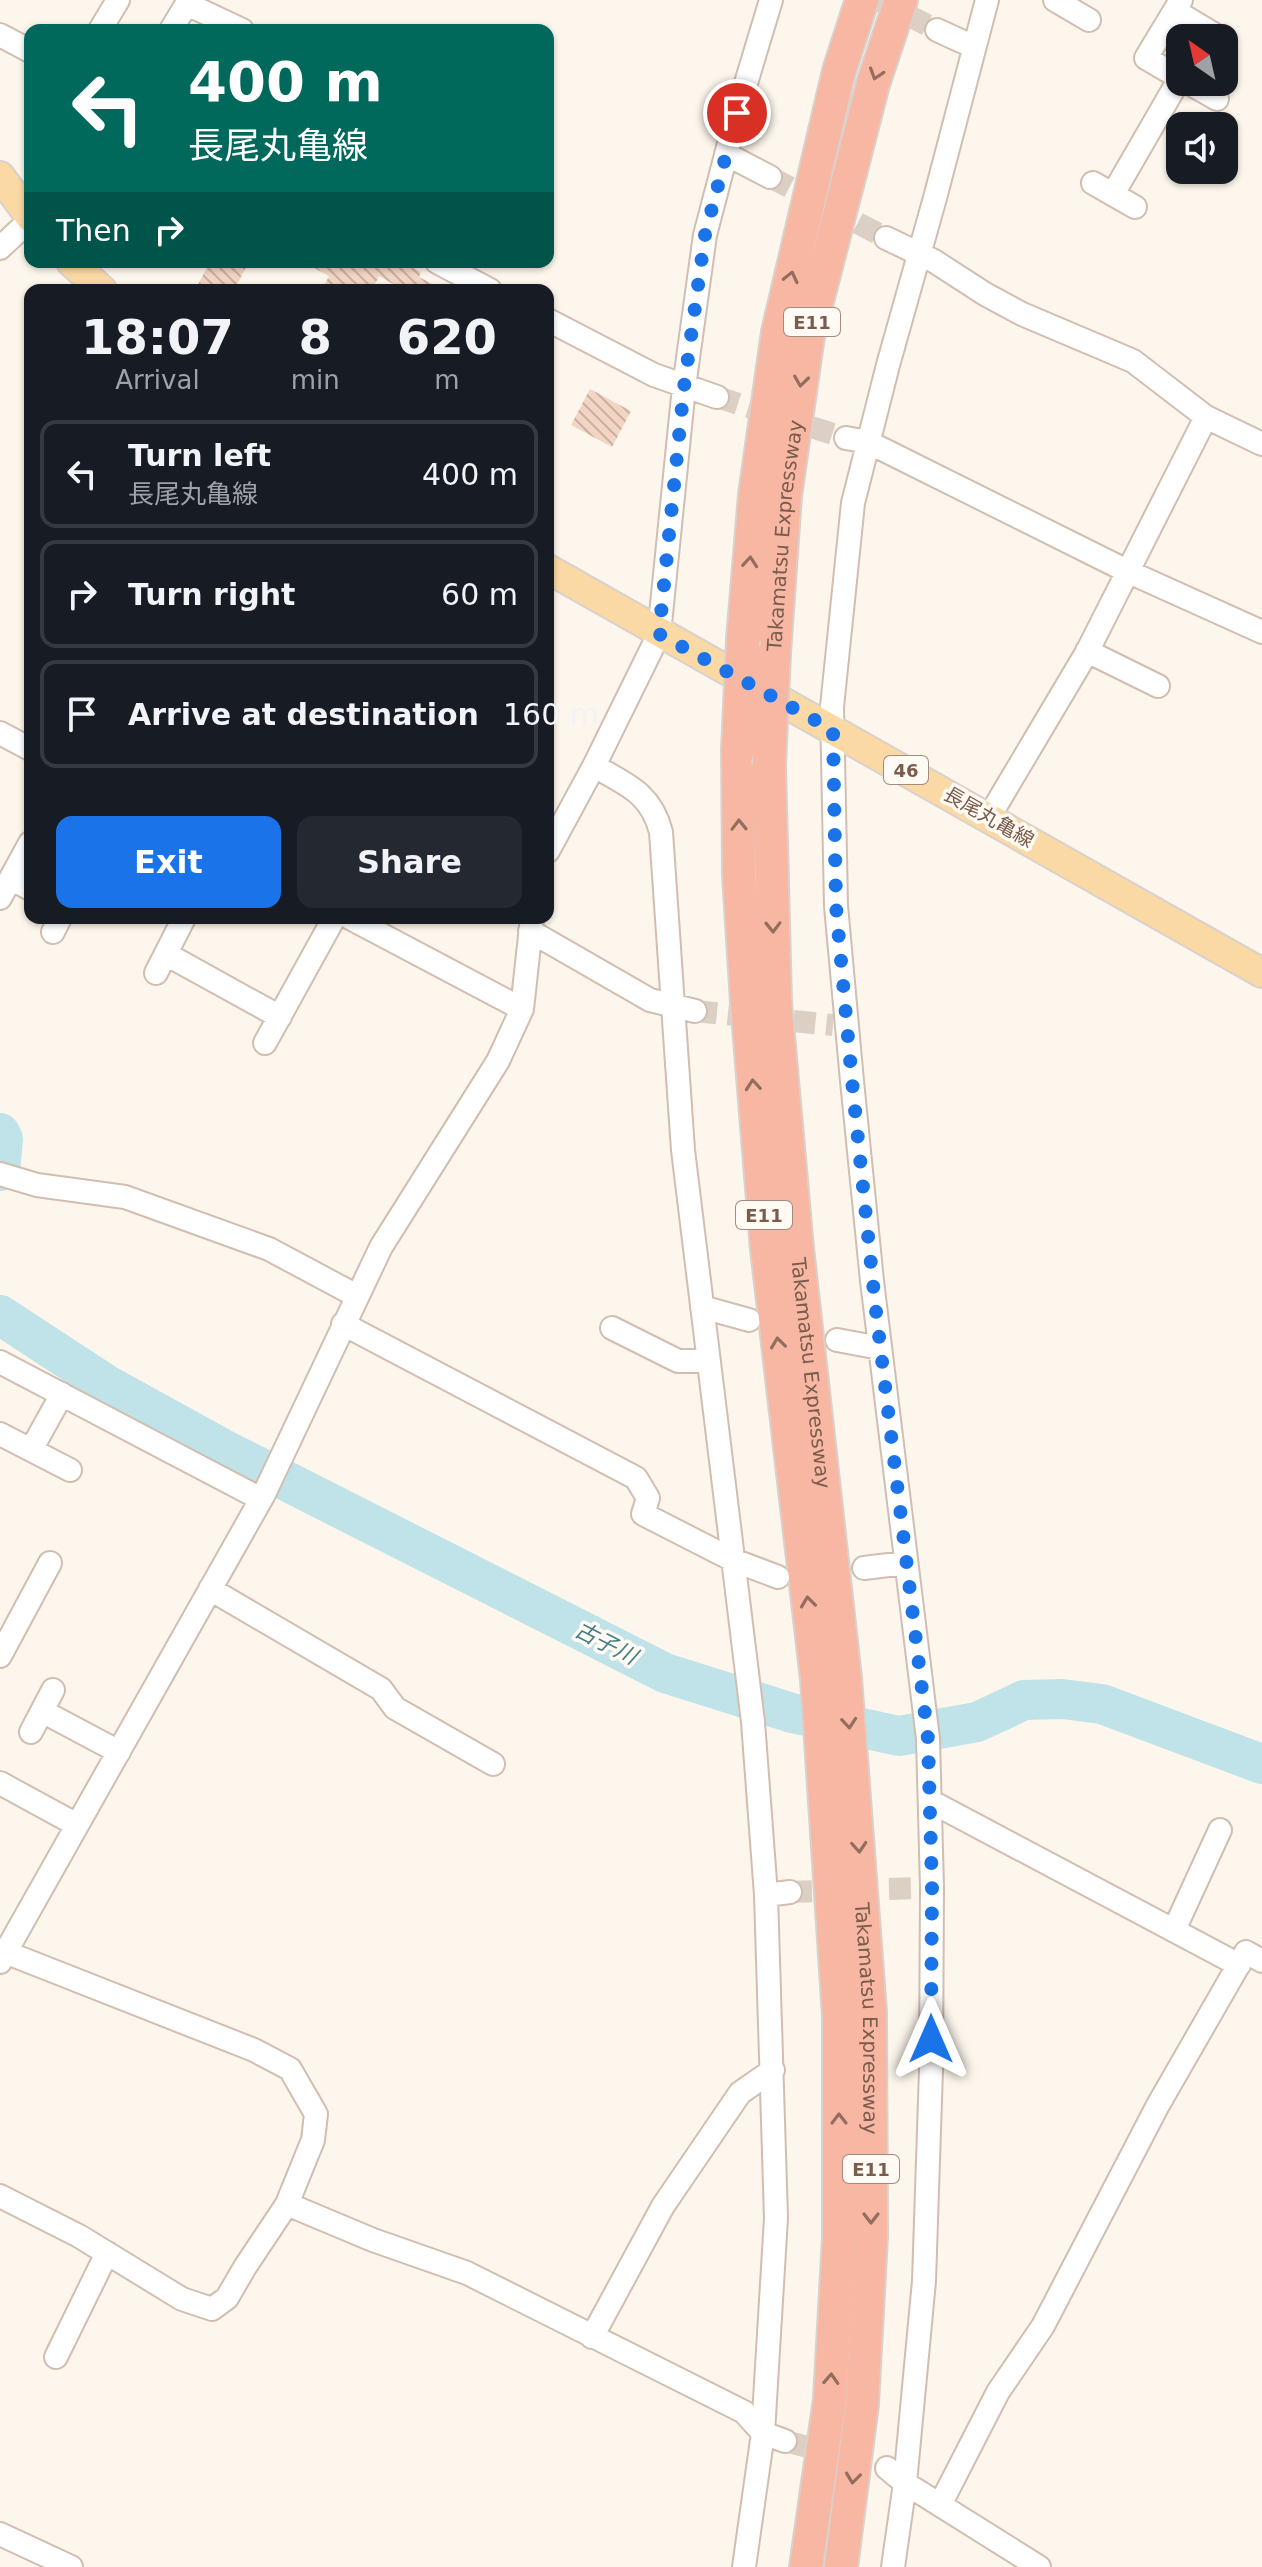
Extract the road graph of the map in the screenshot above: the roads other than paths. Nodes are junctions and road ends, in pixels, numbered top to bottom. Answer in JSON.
{"nodes":[{"id":1,"x":118,"y":0,"type":"edge"},
{"id":2,"x":771,"y":0,"type":"edge"},
{"id":3,"x":862,"y":0,"type":"edge"},
{"id":4,"x":901,"y":0,"type":"edge"},
{"id":5,"x":987,"y":0,"type":"edge"},
{"id":6,"x":1055,"y":0,"type":"edge"},
{"id":7,"x":188,"y":2,"type":"edge"},
{"id":8,"x":1178,"y":5,"type":"edge"},
{"id":9,"x":1089,"y":20,"type":"dead end"},
{"id":10,"x":104,"y":24,"type":"edge"},
{"id":11,"x":175,"y":24,"type":"edge"},
{"id":12,"x":230,"y":24,"type":"edge"},
{"id":13,"x":1201,"y":24,"type":"edge"},
{"id":14,"x":937,"y":30,"type":"tunnel mouth"},
{"id":15,"x":0,"y":35,"type":"edge"},
{"id":16,"x":974,"y":47,"type":"junction"},
{"id":17,"x":24,"y":48,"type":"edge"},
{"id":18,"x":1212,"y":96,"type":"edge"},
{"id":19,"x":1217,"y":99,"type":"dead end"},
{"id":20,"x":726,"y":154,"type":"junction"},
{"id":21,"x":0,"y":176,"type":"edge"},
{"id":22,"x":770,"y":177,"type":"tunnel mouth"},
{"id":23,"x":1093,"y":183,"type":"dead end"},
{"id":24,"x":1113,"y":194,"type":"junction"},
{"id":25,"x":1135,"y":207,"type":"dead end"},
{"id":26,"x":24,"y":210,"type":"edge"},
{"id":27,"x":24,"y":224,"type":"edge"},
{"id":28,"x":886,"y":238,"type":"tunnel mouth"},
{"id":29,"x":0,"y":248,"type":"edge"},
{"id":30,"x":919,"y":254,"type":"junction"},
{"id":31,"x":78,"y":268,"type":"edge"},
{"id":32,"x":448,"y":268,"type":"edge"},
{"id":33,"x":95,"y":284,"type":"edge"},
{"id":34,"x":479,"y":284,"type":"edge"},
{"id":35,"x":554,"y":323,"type":"edge"},
{"id":36,"x":684,"y":387,"type":"junction"},
{"id":37,"x":717,"y":397,"type":"tunnel mouth"},
{"id":38,"x":1206,"y":417,"type":"junction"},
{"id":39,"x":857,"y":440,"type":"junction"},
{"id":40,"x":1262,"y":444,"type":"edge"},
{"id":41,"x":1129,"y":572,"type":"junction"},
{"id":42,"x":554,"y":573,"type":"edge"},
{"id":43,"x":1262,"y":632,"type":"edge"},
{"id":44,"x":659,"y":634,"type":"junction"},
{"id":45,"x":1087,"y":651,"type":"junction"},
{"id":46,"x":1158,"y":686,"type":"dead end"},
{"id":47,"x":833,"y":730,"type":"junction"},
{"id":48,"x":0,"y":733,"type":"edge"},
{"id":49,"x":24,"y":745,"type":"edge"},
{"id":50,"x":594,"y":766,"type":"junction"},
{"id":51,"x":989,"y":817,"type":"junction"},
{"id":52,"x":554,"y":840,"type":"edge"},
{"id":53,"x":21,"y":884,"type":"edge"},
{"id":54,"x":0,"y":898,"type":"edge"},
{"id":55,"x":181,"y":924,"type":"edge"},
{"id":56,"x":331,"y":924,"type":"edge"},
{"id":57,"x":361,"y":924,"type":"edge"},
{"id":58,"x":531,"y":925,"type":"edge"},
{"id":59,"x":1262,"y":973,"type":"edge"},
{"id":60,"x":684,"y":1008,"type":"junction"},
{"id":61,"x":522,"y":1009,"type":"junction"},
{"id":62,"x":280,"y":1017,"type":"junction"},
{"id":63,"x":265,"y":1043,"type":"dead end"},
{"id":64,"x":5,"y":1177,"type":"edge"},
{"id":65,"x":357,"y":1296,"type":"junction"},
{"id":66,"x":702,"y":1307,"type":"junction"},
{"id":67,"x":749,"y":1320,"type":"dead end"},
{"id":68,"x":343,"y":1324,"type":"junction"},
{"id":69,"x":612,"y":1328,"type":"dead end"},
{"id":70,"x":837,"y":1340,"type":"dead end"},
{"id":71,"x":880,"y":1348,"type":"junction"},
{"id":72,"x":709,"y":1361,"type":"junction"},
{"id":73,"x":0,"y":1362,"type":"edge"},
{"id":74,"x":62,"y":1394,"type":"junction"},
{"id":75,"x":0,"y":1434,"type":"edge"},
{"id":76,"x":31,"y":1450,"type":"junction"},
{"id":77,"x":70,"y":1470,"type":"dead end"},
{"id":78,"x":262,"y":1497,"type":"junction"},
{"id":79,"x":733,"y":1560,"type":"junction"},
{"id":80,"x":50,"y":1563,"type":"dead end"},
{"id":81,"x":905,"y":1563,"type":"junction"},
{"id":82,"x":864,"y":1568,"type":"dead end"},
{"id":83,"x":778,"y":1577,"type":"dead end"},
{"id":84,"x":210,"y":1589,"type":"junction"},
{"id":85,"x":0,"y":1656,"type":"edge"},
{"id":86,"x":831,"y":1678,"type":"junction"},
{"id":87,"x":53,"y":1690,"type":"dead end"},
{"id":88,"x":42,"y":1711,"type":"junction"},
{"id":89,"x":31,"y":1732,"type":"dead end"},
{"id":90,"x":119,"y":1752,"type":"junction"},
{"id":91,"x":493,"y":1764,"type":"dead end"},
{"id":92,"x":839,"y":1770,"type":"junction"},
{"id":93,"x":0,"y":1783,"type":"edge"},
{"id":94,"x":930,"y":1801,"type":"junction"},
{"id":95,"x":77,"y":1825,"type":"junction"},
{"id":96,"x":1220,"y":1830,"type":"dead end"},
{"id":97,"x":790,"y":1892,"type":"tunnel mouth"},
{"id":98,"x":766,"y":1895,"type":"junction"},
{"id":99,"x":1174,"y":1930,"type":"junction"},
{"id":100,"x":2,"y":1957,"type":"edge"},
{"id":101,"x":1262,"y":1961,"type":"edge"},
{"id":102,"x":1239,"y":1965,"type":"junction"},
{"id":103,"x":773,"y":2070,"type":"junction"},
{"id":104,"x":0,"y":2196,"type":"edge"},
{"id":105,"x":287,"y":2204,"type":"junction"},
{"id":106,"x":107,"y":2253,"type":"junction"},
{"id":107,"x":592,"y":2337,"type":"junction"},
{"id":108,"x":56,"y":2357,"type":"dead end"},
{"id":109,"x":774,"y":2437,"type":"junction"},
{"id":110,"x":887,"y":2468,"type":"tunnel mouth"},
{"id":111,"x":905,"y":2483,"type":"junction"},
{"id":112,"x":940,"y":2505,"type":"junction"},
{"id":113,"x":0,"y":2534,"type":"edge"},
{"id":114,"x":71,"y":2567,"type":"edge"},
{"id":115,"x":744,"y":2567,"type":"edge"},
{"id":116,"x":806,"y":2567,"type":"edge"},
{"id":117,"x":841,"y":2567,"type":"edge"},
{"id":118,"x":893,"y":2567,"type":"edge"},
{"id":119,"x":1039,"y":2567,"type":"edge"}],
"edges":[{"from":1,"to":10,"type":"street"},
{"from":2,"to":20,"type":"street"},
{"from":86,"to":3,"type":"highway","name":"Takamatsu Expressway","number":"E11","one_way":true,"bridge":true},
{"from":4,"to":86,"type":"highway","name":"Takamatsu Expressway","number":"E11","one_way":true,"bridge":true},
{"from":5,"to":16,"type":"street"},
{"from":6,"to":9,"type":"street"},
{"from":7,"to":11,"type":"street"},
{"from":7,"to":12,"type":"street"},
{"from":8,"to":13,"type":"street"},
{"from":8,"to":24,"type":"street"},
{"from":14,"to":16,"type":"street"},
{"from":15,"to":17,"type":"street"},
{"from":16,"to":30,"type":"street"},
{"from":18,"to":19,"type":"street"},
{"from":20,"to":22,"type":"street"},
{"from":20,"to":36,"type":"street"},
{"from":21,"to":26,"type":"main road"},
{"from":23,"to":24,"type":"street"},
{"from":24,"to":25,"type":"street"},
{"from":27,"to":29,"type":"street"},
{"from":28,"to":30,"type":"street"},
{"from":30,"to":38,"type":"street"},
{"from":30,"to":39,"type":"street"},
{"from":31,"to":33,"type":"main road"},
{"from":32,"to":34,"type":"street"},
{"from":35,"to":36,"type":"street"},
{"from":36,"to":37,"type":"street"},
{"from":36,"to":44,"type":"street"},
{"from":38,"to":40,"type":"street"},
{"from":38,"to":41,"type":"street"},
{"from":39,"to":41,"type":"street"},
{"from":39,"to":47,"type":"street"},
{"from":41,"to":43,"type":"street"},
{"from":41,"to":45,"type":"street"},
{"from":42,"to":44,"type":"main road","name":"長尾丸亀線","number":"46"},
{"from":44,"to":47,"type":"main road","name":"長尾丸亀線","number":"46"},
{"from":44,"to":50,"type":"street"},
{"from":45,"to":46,"type":"street"},
{"from":45,"to":51,"type":"street"},
{"from":47,"to":51,"type":"main road","name":"長尾丸亀線","number":"46"},
{"from":47,"to":71,"type":"street"},
{"from":48,"to":49,"type":"street"},
{"from":50,"to":52,"type":"street"},
{"from":50,"to":60,"type":"street"},
{"from":51,"to":59,"type":"main road","name":"長尾丸亀線","number":"46"},
{"from":53,"to":54,"type":"street"},
{"from":55,"to":62,"type":"street"},
{"from":56,"to":62,"type":"street"},
{"from":57,"to":61,"type":"street"},
{"from":58,"to":60,"type":"street"},
{"from":58,"to":61,"type":"street"},
{"from":60,"to":66,"type":"street"},
{"from":61,"to":65,"type":"street"},
{"from":62,"to":63,"type":"street"},
{"from":64,"to":65,"type":"street"},
{"from":65,"to":68,"type":"street"},
{"from":66,"to":67,"type":"street"},
{"from":66,"to":72,"type":"street"},
{"from":68,"to":78,"type":"street"},
{"from":68,"to":79,"type":"street"},
{"from":69,"to":72,"type":"street"},
{"from":70,"to":71,"type":"street"},
{"from":71,"to":81,"type":"street"},
{"from":72,"to":79,"type":"street"},
{"from":73,"to":74,"type":"street"},
{"from":74,"to":76,"type":"street"},
{"from":74,"to":78,"type":"street"},
{"from":75,"to":76,"type":"street"},
{"from":76,"to":77,"type":"street"},
{"from":78,"to":84,"type":"street"},
{"from":79,"to":83,"type":"street"},
{"from":79,"to":98,"type":"street"},
{"from":80,"to":85,"type":"street"},
{"from":81,"to":82,"type":"street"},
{"from":81,"to":94,"type":"street"},
{"from":84,"to":90,"type":"street"},
{"from":84,"to":91,"type":"street"},
{"from":86,"to":92,"type":"highway","name":"Takamatsu Expressway","number":"E11"},
{"from":87,"to":88,"type":"street"},
{"from":88,"to":89,"type":"street"},
{"from":88,"to":90,"type":"street"},
{"from":90,"to":95,"type":"street"},
{"from":116,"to":92,"type":"highway","name":"Takamatsu Expressway","number":"E11","one_way":true},
{"from":92,"to":117,"type":"highway","name":"Takamatsu Expressway","number":"E11","one_way":true},
{"from":93,"to":95,"type":"street"},
{"from":94,"to":99,"type":"street"},
{"from":94,"to":111,"type":"street"},
{"from":95,"to":100,"type":"street"},
{"from":96,"to":99,"type":"street"},
{"from":97,"to":98,"type":"street"},
{"from":98,"to":103,"type":"street"},
{"from":99,"to":102,"type":"street"},
{"from":100,"to":105,"type":"street"},
{"from":101,"to":102,"type":"street"},
{"from":102,"to":112,"type":"street"},
{"from":103,"to":107,"type":"street"},
{"from":103,"to":109,"type":"street"},
{"from":104,"to":106,"type":"street"},
{"from":105,"to":106,"type":"street"},
{"from":105,"to":107,"type":"street"},
{"from":106,"to":108,"type":"street"},
{"from":107,"to":109,"type":"street"},
{"from":109,"to":115,"type":"street"},
{"from":110,"to":111,"type":"street"},
{"from":111,"to":112,"type":"street"},
{"from":111,"to":118,"type":"street"},
{"from":112,"to":119,"type":"street"},
{"from":113,"to":114,"type":"street"}]}
